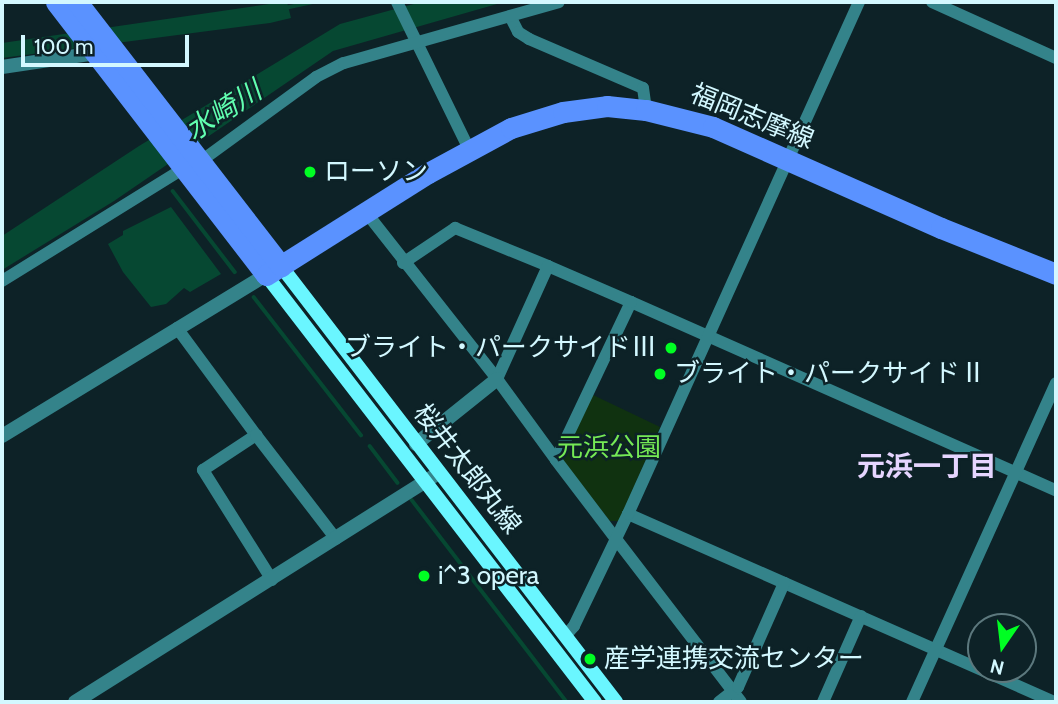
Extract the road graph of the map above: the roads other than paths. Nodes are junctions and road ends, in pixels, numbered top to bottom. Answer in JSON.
{"nodes":[{"id":1,"x":56,"y":2,"type":"edge"},
{"id":2,"x":76,"y":2,"type":"edge"},
{"id":3,"x":397,"y":2,"type":"edge"},
{"id":4,"x":559,"y":2,"type":"edge"},
{"id":5,"x":859,"y":2,"type":"edge"},
{"id":6,"x":932,"y":2,"type":"edge"},
{"id":7,"x":510,"y":16,"type":"junction"},
{"id":8,"x":84,"y":24,"type":"junction"},
{"id":9,"x":418,"y":42,"type":"junction"},
{"id":10,"x":101,"y":51,"type":"junction"},
{"id":11,"x":1056,"y":58,"type":"edge"},
{"id":12,"x":2,"y":67,"type":"edge"},
{"id":13,"x":646,"y":110,"type":"junction"},
{"id":14,"x":469,"y":149,"type":"junction"},
{"id":15,"x":787,"y":160,"type":"junction"},
{"id":16,"x":191,"y":162,"type":"junction"},
{"id":17,"x":365,"y":211,"type":"junction"},
{"id":18,"x":403,"y":263,"type":"junction"},
{"id":19,"x":548,"y":266,"type":"junction"},
{"id":20,"x":274,"y":270,"type":"junction"},
{"id":21,"x":1056,"y":274,"type":"edge"},
{"id":22,"x":2,"y":281,"type":"edge"},
{"id":23,"x":631,"y":302,"type":"junction"},
{"id":24,"x":177,"y":328,"type":"junction"},
{"id":25,"x":708,"y":335,"type":"junction"},
{"id":26,"x":497,"y":379,"type":"junction"},
{"id":27,"x":1056,"y":383,"type":"edge"},
{"id":28,"x":256,"y":435,"type":"junction"},
{"id":29,"x":2,"y":436,"type":"edge"},
{"id":30,"x":416,"y":444,"type":"junction"},
{"id":31,"x":556,"y":460,"type":"junction"},
{"id":32,"x":1017,"y":472,"type":"junction"},
{"id":33,"x":432,"y":477,"type":"junction"},
{"id":34,"x":1056,"y":490,"type":"edge"},
{"id":35,"x":628,"y":514,"type":"junction"},
{"id":36,"x":335,"y":539,"type":"junction"},
{"id":37,"x":616,"y":539,"type":"junction"},
{"id":38,"x":272,"y":580,"type":"junction"},
{"id":39,"x":784,"y":583,"type":"junction"},
{"id":40,"x":860,"y":616,"type":"junction"},
{"id":41,"x":566,"y":635,"type":"junction"},
{"id":42,"x":934,"y":648,"type":"junction"},
{"id":43,"x":737,"y":697,"type":"edge"},
{"id":44,"x":75,"y":702,"type":"edge"},
{"id":45,"x":595,"y":702,"type":"edge"},
{"id":46,"x":616,"y":702,"type":"edge"},
{"id":47,"x":719,"y":702,"type":"edge"},
{"id":48,"x":823,"y":702,"type":"edge"},
{"id":49,"x":912,"y":702,"type":"edge"},
{"id":50,"x":1055,"y":702,"type":"edge"}],
"edges":[{"from":1,"to":8,"type":"main road"},
{"from":2,"to":8,"type":"main road"},
{"from":3,"to":9,"type":"street"},
{"from":4,"to":7,"type":"street"},
{"from":5,"to":15,"type":"street"},
{"from":6,"to":11,"type":"street"},
{"from":7,"to":9,"type":"street"},
{"from":7,"to":13,"type":"street"},
{"from":8,"to":10,"type":"main road"},
{"from":9,"to":14,"type":"street"},
{"from":9,"to":16,"type":"street"},
{"from":10,"to":12,"type":"street"},
{"from":10,"to":16,"type":"main road"},
{"from":13,"to":14,"type":"main road","name":"福岡志摩線"},
{"from":13,"to":15,"type":"main road","name":"福岡志摩線"},
{"from":14,"to":17,"type":"main road","name":"福岡志摩線"},
{"from":15,"to":21,"type":"main road","name":"福岡志摩線"},
{"from":15,"to":25,"type":"street"},
{"from":16,"to":20,"type":"main road"},
{"from":16,"to":22,"type":"street"},
{"from":17,"to":18,"type":"street"},
{"from":17,"to":20,"type":"main road","name":"福岡志摩線"},
{"from":18,"to":19,"type":"street"},
{"from":18,"to":26,"type":"street"},
{"from":19,"to":23,"type":"street"},
{"from":19,"to":26,"type":"street"},
{"from":20,"to":24,"type":"street"},
{"from":20,"to":30,"type":"main road","name":"桜井太郎丸線"},
{"from":20,"to":33,"type":"main road","name":"桜井太郎丸線"},
{"from":23,"to":25,"type":"street"},
{"from":23,"to":31,"type":"street"},
{"from":24,"to":28,"type":"street"},
{"from":24,"to":29,"type":"street"},
{"from":25,"to":32,"type":"street"},
{"from":25,"to":35,"type":"street"},
{"from":26,"to":30,"type":"street"},
{"from":26,"to":31,"type":"street"},
{"from":27,"to":32,"type":"street"},
{"from":28,"to":36,"type":"street"},
{"from":28,"to":38,"type":"street"},
{"from":30,"to":33,"type":"main road","name":"桜井太郎丸線"},
{"from":31,"to":37,"type":"street"},
{"from":32,"to":34,"type":"street"},
{"from":32,"to":42,"type":"street"},
{"from":33,"to":36,"type":"street"},
{"from":33,"to":41,"type":"main road","name":"桜井太郎丸線"},
{"from":33,"to":45,"type":"main road","name":"桜井太郎丸線"},
{"from":35,"to":37,"type":"street"},
{"from":35,"to":39,"type":"street"},
{"from":36,"to":38,"type":"street"},
{"from":37,"to":41,"type":"street"},
{"from":37,"to":43,"type":"street"},
{"from":38,"to":44,"type":"street"},
{"from":39,"to":40,"type":"street"},
{"from":39,"to":43,"type":"street"},
{"from":40,"to":42,"type":"street"},
{"from":40,"to":48,"type":"street"},
{"from":41,"to":46,"type":"main road","name":"桜井太郎丸線"},
{"from":42,"to":49,"type":"street"},
{"from":42,"to":50,"type":"street"},
{"from":43,"to":47,"type":"street"}]}
